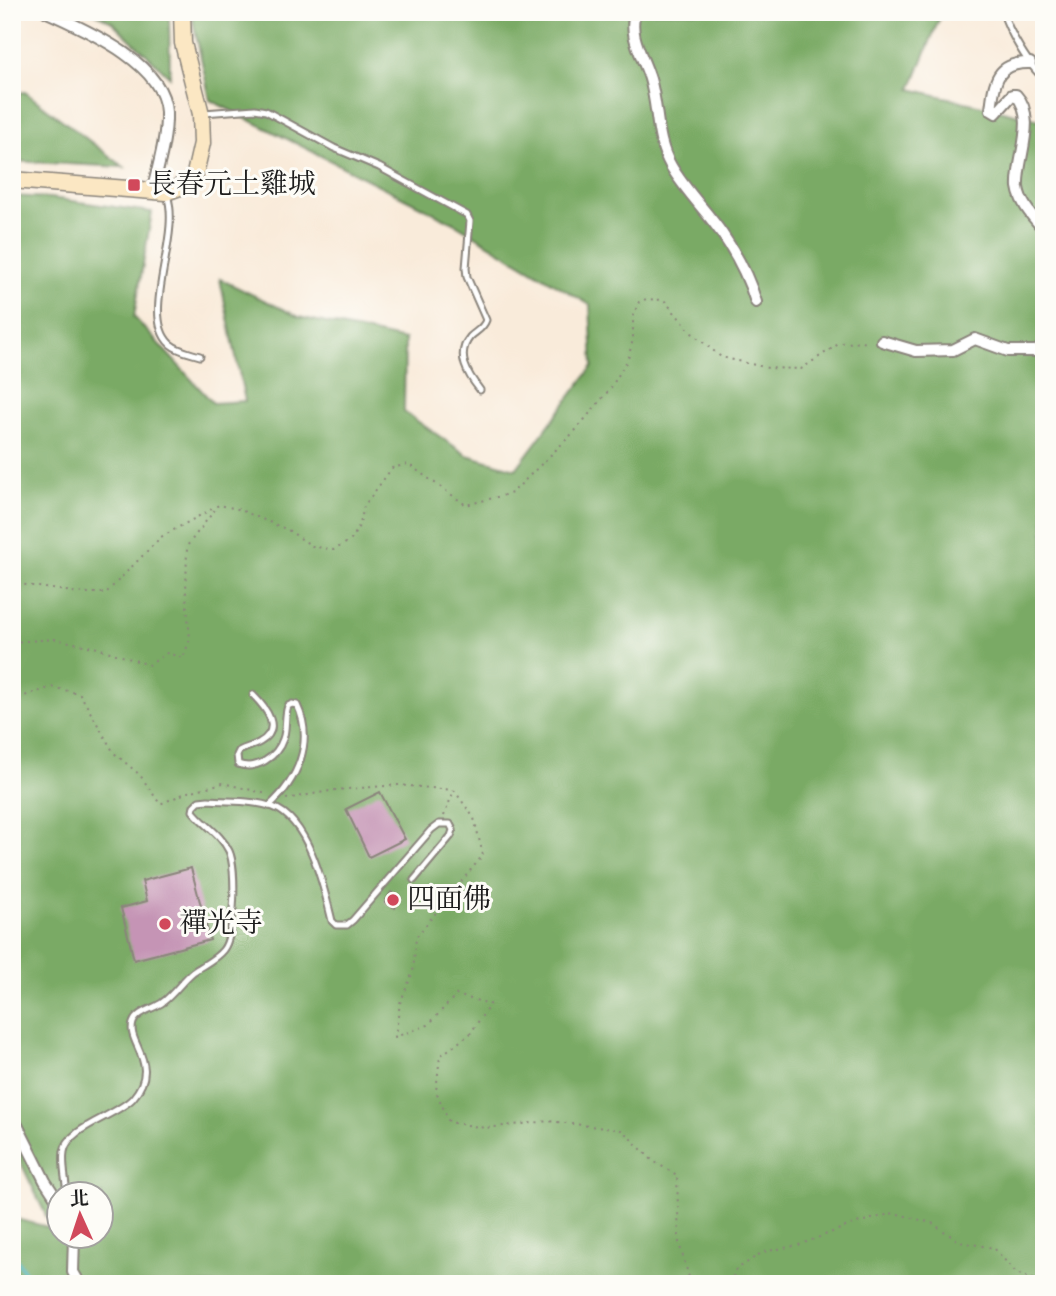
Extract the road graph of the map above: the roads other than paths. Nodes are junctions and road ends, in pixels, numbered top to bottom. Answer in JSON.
{"nodes":[{"id":1,"x":47,"y":12,"type":"edge"},
{"id":2,"x":182,"y":12,"type":"edge"},
{"id":3,"x":635,"y":12,"type":"edge"},
{"id":4,"x":1003,"y":12,"type":"edge"},
{"id":5,"x":1030,"y":63,"type":"junction"},
{"id":6,"x":1044,"y":78,"type":"edge"},
{"id":7,"x":201,"y":114,"type":"junction"},
{"id":8,"x":12,"y":180,"type":"edge"},
{"id":9,"x":159,"y":192,"type":"junction"},
{"id":10,"x":1044,"y":229,"type":"edge"},
{"id":11,"x":756,"y":302,"type":"dead end"},
{"id":12,"x":882,"y":341,"type":"road end"},
{"id":13,"x":1044,"y":348,"type":"edge"},
{"id":14,"x":200,"y":356,"type":"dead end"},
{"id":15,"x":480,"y":390,"type":"dead end"},
{"id":16,"x":253,"y":695,"type":"dead end"},
{"id":17,"x":269,"y":806,"type":"junction"},
{"id":18,"x":414,"y":880,"type":"dead end"},
{"id":19,"x":12,"y":1115,"type":"edge"},
{"id":20,"x":66,"y":1180,"type":"edge"},
{"id":21,"x":46,"y":1183,"type":"edge"},
{"id":22,"x":74,"y":1250,"type":"edge"},
{"id":23,"x":80,"y":1284,"type":"edge"}],
"edges":[{"from":1,"to":9,"type":"street"},
{"from":2,"to":7,"type":"street"},
{"from":3,"to":11,"type":"street"},
{"from":4,"to":5,"type":"lane"},
{"from":5,"to":6,"type":"lane"},
{"from":5,"to":10,"type":"street"},
{"from":7,"to":9,"type":"street"},
{"from":7,"to":15,"type":"lane"},
{"from":8,"to":9,"type":"street"},
{"from":9,"to":14,"type":"lane"},
{"from":12,"to":13,"type":"street"},
{"from":16,"to":17,"type":"lane"},
{"from":17,"to":18,"type":"lane"},
{"from":17,"to":20,"type":"lane"},
{"from":19,"to":21,"type":"street"},
{"from":22,"to":23,"type":"street"}]}
